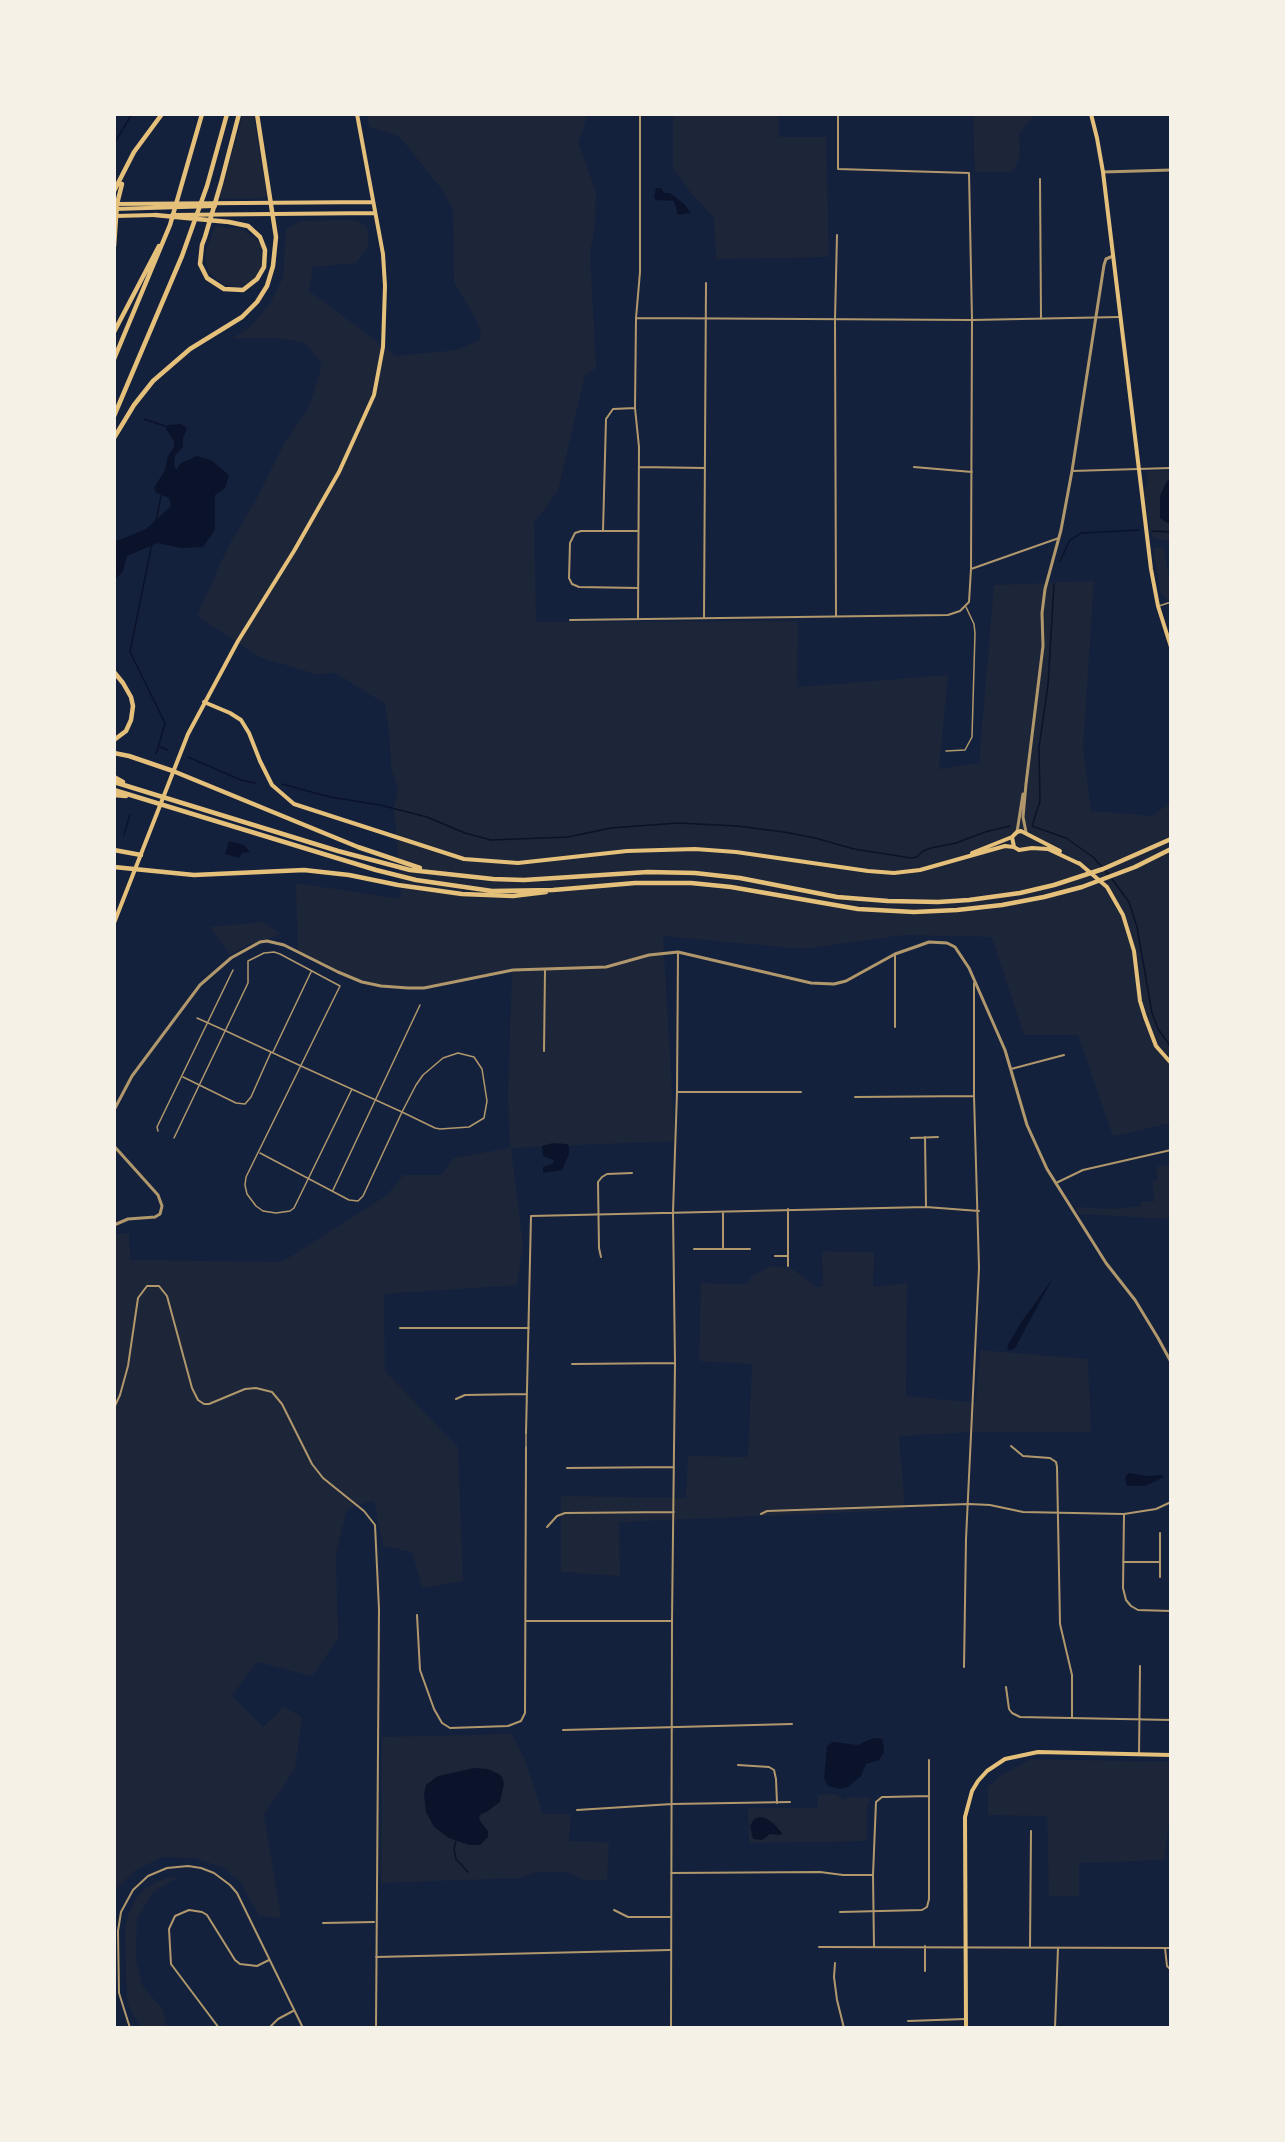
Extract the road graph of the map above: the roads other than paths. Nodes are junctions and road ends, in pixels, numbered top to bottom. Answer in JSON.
{"nodes":[{"id":1,"x":162,"y":114,"type":"edge"},
{"id":2,"x":202,"y":114,"type":"edge"},
{"id":3,"x":227,"y":114,"type":"edge"},
{"id":4,"x":239,"y":114,"type":"edge"},
{"id":5,"x":257,"y":114,"type":"edge"},
{"id":6,"x":357,"y":114,"type":"edge"},
{"id":7,"x":640,"y":114,"type":"edge"},
{"id":8,"x":838,"y":114,"type":"edge"},
{"id":9,"x":1091,"y":114,"type":"edge"},
{"id":10,"x":130,"y":158,"type":"junction"},
{"id":11,"x":1171,"y":170,"type":"edge"},
{"id":12,"x":1103,"y":172,"type":"junction"},
{"id":13,"x":1040,"y":179,"type":"dead end"},
{"id":14,"x":114,"y":191,"type":"edge"},
{"id":15,"x":373,"y":202,"type":"junction"},
{"id":16,"x":272,"y":203,"type":"junction"},
{"id":17,"x":116,"y":207,"type":"edge"},
{"id":18,"x":274,"y":213,"type":"junction"},
{"id":19,"x":375,"y":213,"type":"junction"},
{"id":20,"x":155,"y":215,"type":"junction"},
{"id":21,"x":116,"y":216,"type":"edge"},
{"id":22,"x":170,"y":225,"type":"junction"},
{"id":23,"x":837,"y":235,"type":"dead end"},
{"id":24,"x":114,"y":246,"type":"edge"},
{"id":25,"x":1113,"y":256,"type":"junction"},
{"id":26,"x":706,"y":283,"type":"dead end"},
{"id":27,"x":1120,"y":317,"type":"junction"},
{"id":28,"x":636,"y":318,"type":"junction"},
{"id":29,"x":706,"y":318,"type":"junction"},
{"id":30,"x":835,"y":319,"type":"junction"},
{"id":31,"x":1041,"y":319,"type":"junction"},
{"id":32,"x":1096,"y":319,"type":"junction"},
{"id":33,"x":972,"y":320,"type":"junction"},
{"id":34,"x":114,"y":332,"type":"edge"},
{"id":35,"x":114,"y":359,"type":"edge"},
{"id":36,"x":635,"y":408,"type":"junction"},
{"id":37,"x":115,"y":413,"type":"edge"},
{"id":38,"x":114,"y":438,"type":"edge"},
{"id":39,"x":639,"y":467,"type":"junction"},
{"id":40,"x":914,"y":467,"type":"dead end"},
{"id":41,"x":705,"y":468,"type":"junction"},
{"id":42,"x":1171,"y":468,"type":"edge"},
{"id":43,"x":1139,"y":469,"type":"junction"},
{"id":44,"x":1072,"y":471,"type":"junction"},
{"id":45,"x":972,"y":472,"type":"junction"},
{"id":46,"x":603,"y":531,"type":"junction"},
{"id":47,"x":638,"y":531,"type":"junction"},
{"id":48,"x":1059,"y":538,"type":"junction"},
{"id":49,"x":971,"y":569,"type":"junction"},
{"id":50,"x":638,"y":588,"type":"junction"},
{"id":51,"x":1171,"y":602,"type":"edge"},
{"id":52,"x":1158,"y":606,"type":"junction"},
{"id":53,"x":966,"y":607,"type":"junction"},
{"id":54,"x":836,"y":616,"type":"junction"},
{"id":55,"x":704,"y":617,"type":"junction"},
{"id":56,"x":638,"y":619,"type":"junction"},
{"id":57,"x":570,"y":620,"type":"dead end"},
{"id":58,"x":1171,"y":647,"type":"edge"},
{"id":59,"x":114,"y":672,"type":"edge"},
{"id":60,"x":204,"y":702,"type":"junction"},
{"id":61,"x":114,"y":740,"type":"edge"},
{"id":62,"x":946,"y":752,"type":"dead end"},
{"id":63,"x":114,"y":753,"type":"edge"},
{"id":64,"x":173,"y":771,"type":"junction"},
{"id":65,"x":114,"y":777,"type":"edge"},
{"id":66,"x":114,"y":782,"type":"edge"},
{"id":67,"x":1026,"y":784,"type":"junction"},
{"id":68,"x":130,"y":787,"type":"junction"},
{"id":69,"x":114,"y":790,"type":"edge"},
{"id":70,"x":114,"y":795,"type":"edge"},
{"id":71,"x":141,"y":798,"type":"junction"},
{"id":72,"x":1017,"y":832,"type":"junction"},
{"id":73,"x":1028,"y":834,"type":"junction"},
{"id":74,"x":1012,"y":837,"type":"junction"},
{"id":75,"x":1171,"y":839,"type":"edge"},
{"id":76,"x":1014,"y":847,"type":"junction"},
{"id":77,"x":1028,"y":848,"type":"junction"},
{"id":78,"x":1171,"y":849,"type":"edge"},
{"id":79,"x":114,"y":850,"type":"edge"},
{"id":80,"x":141,"y":855,"type":"junction"},
{"id":81,"x":963,"y":857,"type":"junction"},
{"id":82,"x":1080,"y":864,"type":"junction"},
{"id":83,"x":114,"y":867,"type":"edge"},
{"id":84,"x":431,"y":872,"type":"junction"},
{"id":85,"x":553,"y":890,"type":"junction"},
{"id":86,"x":114,"y":923,"type":"edge"},
{"id":87,"x":678,"y":952,"type":"junction"},
{"id":88,"x":895,"y":954,"type":"junction"},
{"id":89,"x":546,"y":969,"type":"junction"},
{"id":90,"x":233,"y":970,"type":"dead end"},
{"id":91,"x":311,"y":971,"type":"junction"},
{"id":92,"x":974,"y":981,"type":"junction"},
{"id":93,"x":420,"y":1005,"type":"dead end"},
{"id":94,"x":197,"y":1018,"type":"dead end"},
{"id":95,"x":207,"y":1022,"type":"junction"},
{"id":96,"x":895,"y":1027,"type":"dead end"},
{"id":97,"x":226,"y":1031,"type":"junction"},
{"id":98,"x":544,"y":1051,"type":"dead end"},
{"id":99,"x":272,"y":1052,"type":"junction"},
{"id":100,"x":1064,"y":1055,"type":"dead end"},
{"id":101,"x":1171,"y":1063,"type":"edge"},
{"id":102,"x":301,"y":1066,"type":"junction"},
{"id":103,"x":1011,"y":1069,"type":"junction"},
{"id":104,"x":182,"y":1077,"type":"junction"},
{"id":105,"x":200,"y":1086,"type":"junction"},
{"id":106,"x":352,"y":1089,"type":"junction"},
{"id":107,"x":677,"y":1092,"type":"junction"},
{"id":108,"x":801,"y":1092,"type":"dead end"},
{"id":109,"x":855,"y":1096,"type":"dead end"},
{"id":110,"x":975,"y":1096,"type":"junction"},
{"id":111,"x":375,"y":1100,"type":"junction"},
{"id":112,"x":114,"y":1110,"type":"edge"},
{"id":113,"x":402,"y":1112,"type":"junction"},
{"id":114,"x":158,"y":1131,"type":"dead end"},
{"id":115,"x":925,"y":1137,"type":"junction"},
{"id":116,"x":938,"y":1137,"type":"dead end"},
{"id":117,"x":174,"y":1138,"type":"dead end"},
{"id":118,"x":911,"y":1138,"type":"dead end"},
{"id":119,"x":114,"y":1146,"type":"edge"},
{"id":120,"x":1171,"y":1150,"type":"edge"},
{"id":121,"x":259,"y":1152,"type":"junction"},
{"id":122,"x":632,"y":1173,"type":"dead end"},
{"id":123,"x":309,"y":1178,"type":"junction"},
{"id":124,"x":1056,"y":1183,"type":"junction"},
{"id":125,"x":332,"y":1191,"type":"junction"},
{"id":126,"x":926,"y":1207,"type":"junction"},
{"id":127,"x":788,"y":1209,"type":"junction"},
{"id":128,"x":979,"y":1210,"type":"junction"},
{"id":129,"x":673,"y":1212,"type":"junction"},
{"id":130,"x":723,"y":1212,"type":"junction"},
{"id":131,"x":598,"y":1214,"type":"junction"},
{"id":132,"x":114,"y":1225,"type":"edge"},
{"id":133,"x":694,"y":1249,"type":"dead end"},
{"id":134,"x":723,"y":1249,"type":"junction"},
{"id":135,"x":750,"y":1249,"type":"dead end"},
{"id":136,"x":775,"y":1256,"type":"dead end"},
{"id":137,"x":788,"y":1256,"type":"junction"},
{"id":138,"x":601,"y":1257,"type":"dead end"},
{"id":139,"x":788,"y":1266,"type":"dead end"},
{"id":140,"x":400,"y":1328,"type":"dead end"},
{"id":141,"x":529,"y":1328,"type":"junction"},
{"id":142,"x":1171,"y":1362,"type":"edge"},
{"id":143,"x":675,"y":1363,"type":"junction"},
{"id":144,"x":572,"y":1364,"type":"dead end"},
{"id":145,"x":526,"y":1394,"type":"junction"},
{"id":146,"x":456,"y":1399,"type":"dead end"},
{"id":147,"x":116,"y":1401,"type":"edge"},
{"id":148,"x":114,"y":1408,"type":"edge"},
{"id":149,"x":526,"y":1433,"type":"joint"},
{"id":150,"x":1011,"y":1446,"type":"dead end"},
{"id":151,"x":526,"y":1447,"type":"joint"},
{"id":152,"x":674,"y":1467,"type":"junction"},
{"id":153,"x":567,"y":1468,"type":"dead end"},
{"id":154,"x":1171,"y":1502,"type":"edge"},
{"id":155,"x":969,"y":1504,"type":"junction"},
{"id":156,"x":674,"y":1512,"type":"junction"},
{"id":157,"x":1058,"y":1513,"type":"junction"},
{"id":158,"x":761,"y":1514,"type":"dead end"},
{"id":159,"x":1124,"y":1514,"type":"junction"},
{"id":160,"x":547,"y":1527,"type":"dead end"},
{"id":161,"x":1160,"y":1533,"type":"dead end"},
{"id":162,"x":1123,"y":1562,"type":"junction"},
{"id":163,"x":1160,"y":1562,"type":"junction"},
{"id":164,"x":1160,"y":1577,"type":"dead end"},
{"id":165,"x":1171,"y":1611,"type":"edge"},
{"id":166,"x":417,"y":1616,"type":"dead end"},
{"id":167,"x":526,"y":1621,"type":"junction"},
{"id":168,"x":672,"y":1621,"type":"junction"},
{"id":169,"x":1140,"y":1666,"type":"dead end"},
{"id":170,"x":964,"y":1667,"type":"dead end"},
{"id":171,"x":1006,"y":1687,"type":"dead end"},
{"id":172,"x":1072,"y":1718,"type":"junction"},
{"id":173,"x":1139,"y":1720,"type":"junction"},
{"id":174,"x":1171,"y":1720,"type":"edge"},
{"id":175,"x":792,"y":1724,"type":"dead end"},
{"id":176,"x":673,"y":1728,"type":"junction"},
{"id":177,"x":563,"y":1730,"type":"dead end"},
{"id":178,"x":1138,"y":1755,"type":"junction"},
{"id":179,"x":1171,"y":1755,"type":"edge"},
{"id":180,"x":930,"y":1760,"type":"dead end"},
{"id":181,"x":738,"y":1766,"type":"dead end"},
{"id":182,"x":929,"y":1796,"type":"junction"},
{"id":183,"x":790,"y":1802,"type":"dead end"},
{"id":184,"x":777,"y":1803,"type":"junction"},
{"id":185,"x":672,"y":1804,"type":"junction"},
{"id":186,"x":577,"y":1810,"type":"dead end"},
{"id":187,"x":1031,"y":1831,"type":"dead end"},
{"id":188,"x":671,"y":1873,"type":"junction"},
{"id":189,"x":873,"y":1875,"type":"junction"},
{"id":190,"x":614,"y":1910,"type":"dead end"},
{"id":191,"x":874,"y":1911,"type":"junction"},
{"id":192,"x":840,"y":1912,"type":"dead end"},
{"id":193,"x":671,"y":1917,"type":"junction"},
{"id":194,"x":376,"y":1922,"type":"junction"},
{"id":195,"x":323,"y":1923,"type":"dead end"},
{"id":196,"x":925,"y":1946,"type":"junction"},
{"id":197,"x":819,"y":1947,"type":"dead end"},
{"id":198,"x":874,"y":1947,"type":"junction"},
{"id":199,"x":966,"y":1947,"type":"junction"},
{"id":200,"x":1030,"y":1947,"type":"junction"},
{"id":201,"x":1058,"y":1948,"type":"junction"},
{"id":202,"x":1165,"y":1948,"type":"junction"},
{"id":203,"x":1171,"y":1948,"type":"edge"},
{"id":204,"x":671,"y":1950,"type":"junction"},
{"id":205,"x":376,"y":1957,"type":"junction"},
{"id":206,"x":269,"y":1960,"type":"junction"},
{"id":207,"x":835,"y":1963,"type":"dead end"},
{"id":208,"x":1171,"y":1970,"type":"edge"},
{"id":209,"x":926,"y":1971,"type":"dead end"},
{"id":210,"x":294,"y":2011,"type":"junction"},
{"id":211,"x":966,"y":2019,"type":"junction"},
{"id":212,"x":908,"y":2021,"type":"dead end"},
{"id":213,"x":130,"y":2028,"type":"edge"},
{"id":214,"x":219,"y":2028,"type":"edge"},
{"id":215,"x":269,"y":2028,"type":"edge"},
{"id":216,"x":303,"y":2028,"type":"edge"},
{"id":217,"x":376,"y":2028,"type":"edge"},
{"id":218,"x":672,"y":2028,"type":"edge"},
{"id":219,"x":844,"y":2028,"type":"edge"},
{"id":220,"x":966,"y":2028,"type":"edge"},
{"id":221,"x":1055,"y":2028,"type":"edge"}],
"edges":[{"from":1,"to":10,"type":"highway"},
{"from":2,"to":22,"type":"highway"},
{"from":3,"to":37,"type":"highway"},
{"from":4,"to":20,"type":"highway"},
{"from":5,"to":16,"type":"highway"},
{"from":6,"to":15,"type":"main road"},
{"from":7,"to":28,"type":"street"},
{"from":8,"to":33,"type":"street"},
{"from":9,"to":12,"type":"main road"},
{"from":10,"to":14,"type":"highway"},
{"from":10,"to":17,"type":"highway"},
{"from":11,"to":12,"type":"street"},
{"from":12,"to":25,"type":"main road"},
{"from":13,"to":31,"type":"street"},
{"from":15,"to":16,"type":"main road"},
{"from":15,"to":19,"type":"main road"},
{"from":16,"to":17,"type":"main road"},
{"from":16,"to":18,"type":"highway"},
{"from":17,"to":21,"type":"highway"},
{"from":18,"to":19,"type":"main road"},
{"from":18,"to":20,"type":"main road"},
{"from":18,"to":38,"type":"highway"},
{"from":19,"to":60,"type":"main road"},
{"from":20,"to":21,"type":"main road"},
{"from":21,"to":24,"type":"highway"},
{"from":22,"to":34,"type":"highway"},
{"from":22,"to":35,"type":"highway"},
{"from":23,"to":30,"type":"street"},
{"from":25,"to":27,"type":"main road"},
{"from":25,"to":32,"type":"street"},
{"from":26,"to":29,"type":"street"},
{"from":27,"to":32,"type":"street"},
{"from":27,"to":43,"type":"main road"},
{"from":28,"to":29,"type":"street"},
{"from":28,"to":36,"type":"street"},
{"from":29,"to":30,"type":"street"},
{"from":29,"to":41,"type":"street"},
{"from":30,"to":33,"type":"street"},
{"from":30,"to":54,"type":"street"},
{"from":31,"to":32,"type":"street"},
{"from":31,"to":33,"type":"street"},
{"from":32,"to":44,"type":"street"},
{"from":33,"to":45,"type":"street"},
{"from":36,"to":39,"type":"street"},
{"from":36,"to":46,"type":"street"},
{"from":39,"to":41,"type":"street"},
{"from":39,"to":47,"type":"street"},
{"from":40,"to":45,"type":"street"},
{"from":41,"to":55,"type":"street"},
{"from":42,"to":43,"type":"street"},
{"from":43,"to":44,"type":"street"},
{"from":43,"to":52,"type":"main road"},
{"from":44,"to":48,"type":"street"},
{"from":45,"to":49,"type":"street"},
{"from":46,"to":47,"type":"street"},
{"from":46,"to":50,"type":"street"},
{"from":47,"to":50,"type":"street"},
{"from":48,"to":49,"type":"street"},
{"from":48,"to":67,"type":"street"},
{"from":49,"to":53,"type":"street"},
{"from":50,"to":56,"type":"street"},
{"from":51,"to":52,"type":"lane"},
{"from":52,"to":58,"type":"main road"},
{"from":53,"to":54,"type":"street"},
{"from":53,"to":62,"type":"lane"},
{"from":54,"to":55,"type":"street"},
{"from":55,"to":56,"type":"street"},
{"from":56,"to":57,"type":"street"},
{"from":59,"to":61,"type":"highway"},
{"from":60,"to":64,"type":"main road"},
{"from":60,"to":81,"type":"main road"},
{"from":63,"to":64,"type":"highway"},
{"from":64,"to":80,"type":"main road"},
{"from":64,"to":84,"type":"highway"},
{"from":65,"to":68,"type":"highway"},
{"from":66,"to":68,"type":"highway"},
{"from":67,"to":72,"type":"street"},
{"from":67,"to":73,"type":"street"},
{"from":68,"to":84,"type":"highway"},
{"from":69,"to":71,"type":"highway"},
{"from":70,"to":71,"type":"highway"},
{"from":71,"to":85,"type":"highway"},
{"from":72,"to":73,"type":"main road"},
{"from":72,"to":74,"type":"main road"},
{"from":73,"to":77,"type":"main road"},
{"from":73,"to":82,"type":"main road"},
{"from":74,"to":76,"type":"main road"},
{"from":74,"to":81,"type":"main road"},
{"from":75,"to":84,"type":"highway"},
{"from":76,"to":77,"type":"main road"},
{"from":76,"to":81,"type":"main road"},
{"from":77,"to":82,"type":"main road"},
{"from":78,"to":85,"type":"highway"},
{"from":79,"to":80,"type":"highway"},
{"from":80,"to":86,"type":"main road"},
{"from":82,"to":101,"type":"main road"},
{"from":83,"to":85,"type":"highway"},
{"from":87,"to":88,"type":"street"},
{"from":87,"to":89,"type":"street"},
{"from":87,"to":107,"type":"street"},
{"from":88,"to":92,"type":"street"},
{"from":88,"to":96,"type":"street"},
{"from":89,"to":98,"type":"street"},
{"from":89,"to":112,"type":"street"},
{"from":90,"to":95,"type":"lane"},
{"from":91,"to":97,"type":"lane"},
{"from":91,"to":99,"type":"lane"},
{"from":91,"to":102,"type":"lane"},
{"from":92,"to":103,"type":"street"},
{"from":92,"to":110,"type":"street"},
{"from":93,"to":111,"type":"lane"},
{"from":94,"to":95,"type":"lane"},
{"from":95,"to":97,"type":"lane"},
{"from":95,"to":104,"type":"lane"},
{"from":97,"to":99,"type":"lane"},
{"from":97,"to":105,"type":"lane"},
{"from":99,"to":102,"type":"lane"},
{"from":99,"to":105,"type":"lane"},
{"from":100,"to":103,"type":"street"},
{"from":102,"to":106,"type":"lane"},
{"from":102,"to":121,"type":"lane"},
{"from":103,"to":124,"type":"street"},
{"from":104,"to":105,"type":"lane"},
{"from":104,"to":114,"type":"lane"},
{"from":105,"to":117,"type":"lane"},
{"from":106,"to":111,"type":"lane"},
{"from":106,"to":123,"type":"lane"},
{"from":107,"to":108,"type":"street"},
{"from":107,"to":129,"type":"street"},
{"from":109,"to":110,"type":"street"},
{"from":110,"to":128,"type":"street"},
{"from":111,"to":113,"type":"lane"},
{"from":111,"to":125,"type":"lane"},
{"from":113,"to":113,"type":"lane"},
{"from":113,"to":125,"type":"lane"},
{"from":115,"to":116,"type":"street"},
{"from":115,"to":118,"type":"street"},
{"from":115,"to":126,"type":"street"},
{"from":119,"to":132,"type":"street"},
{"from":120,"to":124,"type":"street"},
{"from":121,"to":123,"type":"lane"},
{"from":121,"to":123,"type":"lane"},
{"from":122,"to":131,"type":"street"},
{"from":123,"to":125,"type":"lane"},
{"from":124,"to":142,"type":"street"},
{"from":126,"to":127,"type":"street"},
{"from":126,"to":128,"type":"street"},
{"from":127,"to":130,"type":"street"},
{"from":127,"to":137,"type":"street"},
{"from":128,"to":155,"type":"street"},
{"from":129,"to":130,"type":"street"},
{"from":129,"to":131,"type":"street"},
{"from":129,"to":143,"type":"street"},
{"from":130,"to":134,"type":"street"},
{"from":131,"to":138,"type":"street"},
{"from":131,"to":141,"type":"street"},
{"from":133,"to":134,"type":"street"},
{"from":134,"to":135,"type":"street"},
{"from":136,"to":137,"type":"street"},
{"from":137,"to":139,"type":"street"},
{"from":140,"to":141,"type":"street"},
{"from":141,"to":145,"type":"street"},
{"from":143,"to":144,"type":"street"},
{"from":143,"to":152,"type":"street"},
{"from":145,"to":146,"type":"street"},
{"from":145,"to":149,"type":"street"},
{"from":147,"to":148,"type":"street"},
{"from":147,"to":194,"type":"street"},
{"from":149,"to":151,"type":"lane"},
{"from":150,"to":157,"type":"street"},
{"from":151,"to":167,"type":"street"},
{"from":152,"to":153,"type":"street"},
{"from":152,"to":156,"type":"street"},
{"from":154,"to":159,"type":"street"},
{"from":155,"to":157,"type":"street"},
{"from":155,"to":158,"type":"street"},
{"from":155,"to":170,"type":"street"},
{"from":156,"to":160,"type":"street"},
{"from":156,"to":168,"type":"street"},
{"from":157,"to":159,"type":"street"},
{"from":157,"to":172,"type":"street"},
{"from":159,"to":162,"type":"street"},
{"from":161,"to":163,"type":"street"},
{"from":162,"to":163,"type":"street"},
{"from":162,"to":165,"type":"street"},
{"from":163,"to":164,"type":"street"},
{"from":166,"to":167,"type":"street"},
{"from":167,"to":168,"type":"street"},
{"from":168,"to":176,"type":"street"},
{"from":169,"to":173,"type":"street"},
{"from":171,"to":172,"type":"street"},
{"from":172,"to":173,"type":"street"},
{"from":173,"to":174,"type":"street"},
{"from":173,"to":178,"type":"street"},
{"from":175,"to":176,"type":"street"},
{"from":176,"to":177,"type":"street"},
{"from":176,"to":185,"type":"street"},
{"from":178,"to":179,"type":"main road"},
{"from":178,"to":199,"type":"main road"},
{"from":180,"to":182,"type":"street"},
{"from":181,"to":184,"type":"street"},
{"from":182,"to":189,"type":"street"},
{"from":182,"to":191,"type":"street"},
{"from":183,"to":184,"type":"street"},
{"from":184,"to":185,"type":"street"},
{"from":185,"to":186,"type":"street"},
{"from":185,"to":188,"type":"street"},
{"from":187,"to":200,"type":"street"},
{"from":188,"to":189,"type":"street"},
{"from":188,"to":193,"type":"street"},
{"from":189,"to":191,"type":"street"},
{"from":190,"to":193,"type":"street"},
{"from":191,"to":192,"type":"street"},
{"from":191,"to":198,"type":"street"},
{"from":193,"to":204,"type":"street"},
{"from":194,"to":195,"type":"street"},
{"from":194,"to":205,"type":"street"},
{"from":196,"to":198,"type":"street"},
{"from":196,"to":199,"type":"street"},
{"from":196,"to":209,"type":"street"},
{"from":197,"to":198,"type":"street"},
{"from":199,"to":200,"type":"street"},
{"from":199,"to":211,"type":"main road"},
{"from":200,"to":201,"type":"street"},
{"from":201,"to":202,"type":"street"},
{"from":201,"to":221,"type":"street"},
{"from":202,"to":203,"type":"street"},
{"from":202,"to":208,"type":"street"},
{"from":204,"to":205,"type":"street"},
{"from":204,"to":218,"type":"street"},
{"from":205,"to":217,"type":"street"},
{"from":206,"to":210,"type":"street"},
{"from":206,"to":213,"type":"street"},
{"from":206,"to":214,"type":"street"},
{"from":207,"to":219,"type":"street"},
{"from":210,"to":215,"type":"street"},
{"from":210,"to":216,"type":"street"},
{"from":211,"to":212,"type":"street"},
{"from":211,"to":220,"type":"main road"}]}
